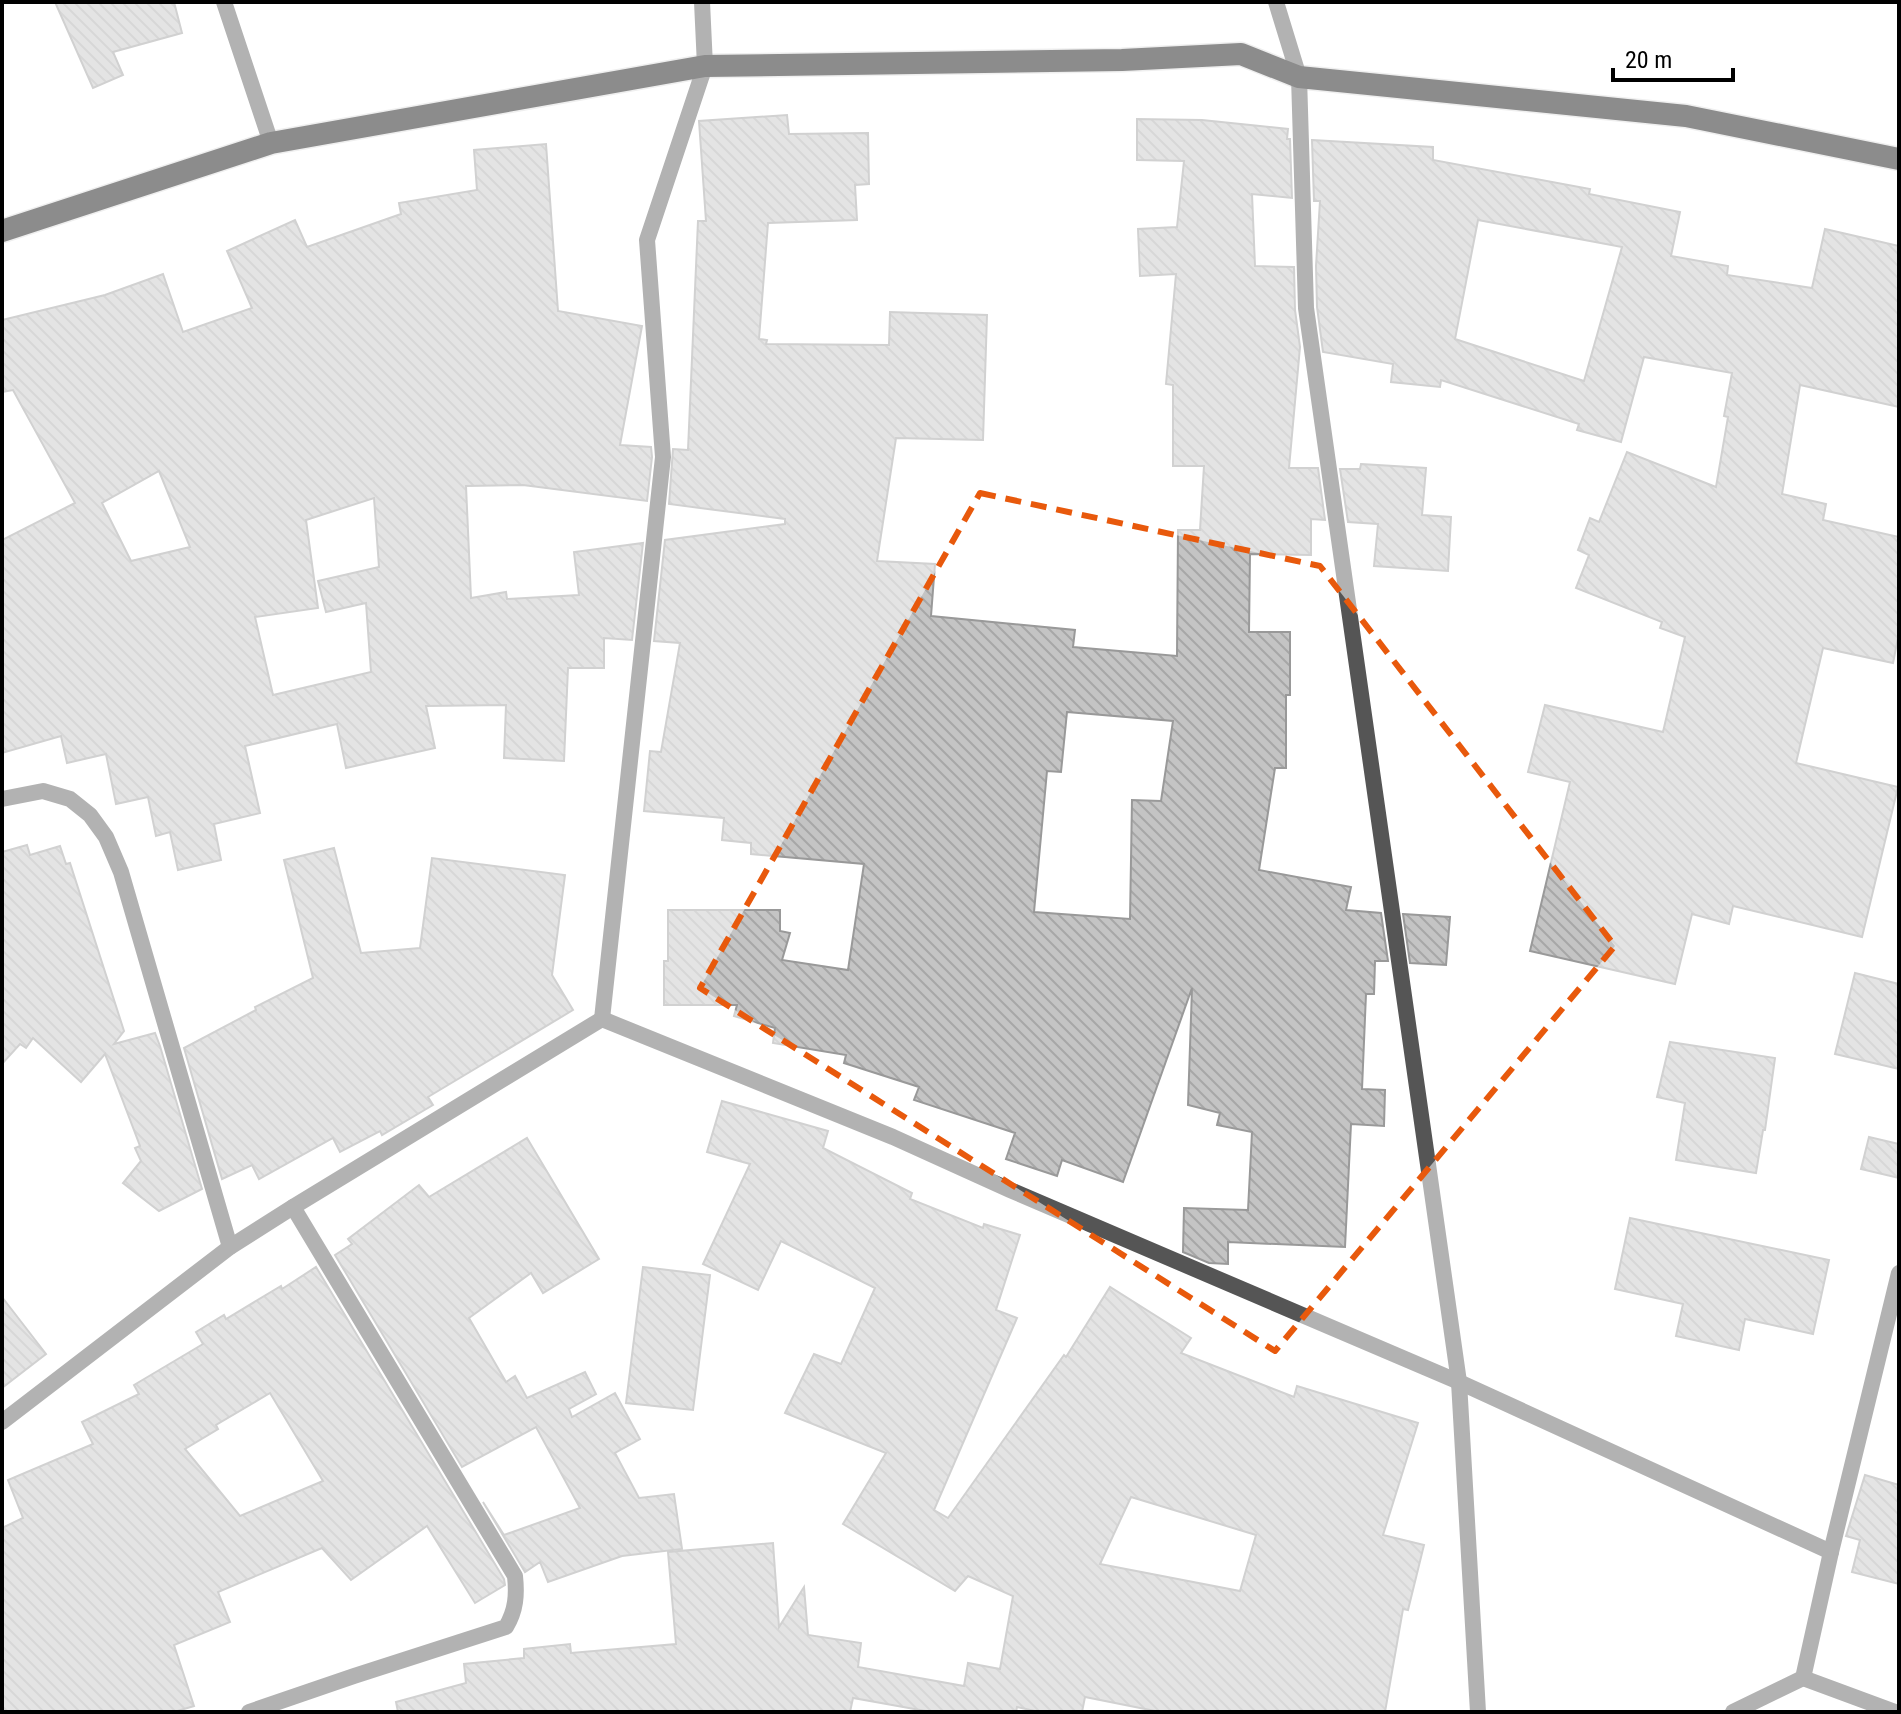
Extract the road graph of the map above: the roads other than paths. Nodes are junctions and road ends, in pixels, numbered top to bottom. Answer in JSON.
{"nodes":[{"id":1,"x":224,"y":2,"type":"edge"},
{"id":2,"x":702,"y":2,"type":"edge"},
{"id":3,"x":1276,"y":2,"type":"edge"},
{"id":4,"x":705,"y":66,"type":"junction"},
{"id":5,"x":1299,"y":77,"type":"junction"},
{"id":6,"x":271,"y":143,"type":"junction"},
{"id":7,"x":1899,"y":159,"type":"edge"},
{"id":8,"x":2,"y":231,"type":"edge"},
{"id":9,"x":2,"y":799,"type":"edge"},
{"id":10,"x":602,"y":1019,"type":"junction"},
{"id":11,"x":293,"y":1207,"type":"junction"},
{"id":12,"x":230,"y":1247,"type":"junction"},
{"id":13,"x":1899,"y":1273,"type":"edge"},
{"id":14,"x":1459,"y":1382,"type":"junction"},
{"id":15,"x":2,"y":1422,"type":"edge"},
{"id":16,"x":1831,"y":1552,"type":"junction"},
{"id":17,"x":1803,"y":1678,"type":"junction"},
{"id":18,"x":249,"y":1712,"type":"edge"},
{"id":19,"x":1478,"y":1712,"type":"edge"},
{"id":20,"x":1733,"y":1712,"type":"edge"},
{"id":21,"x":1895,"y":1712,"type":"edge"}],
"edges":[{"from":1,"to":6,"type":"street"},
{"from":2,"to":4,"type":"street"},
{"from":3,"to":5,"type":"street"},
{"from":4,"to":5,"type":"highway"},
{"from":4,"to":6,"type":"highway"},
{"from":4,"to":10,"type":"street"},
{"from":5,"to":7,"type":"highway"},
{"from":5,"to":14,"type":"street"},
{"from":6,"to":8,"type":"highway"},
{"from":9,"to":12,"type":"street"},
{"from":10,"to":11,"type":"street"},
{"from":10,"to":14,"type":"street"},
{"from":11,"to":12,"type":"street"},
{"from":11,"to":18,"type":"street"},
{"from":12,"to":15,"type":"street"},
{"from":13,"to":16,"type":"street"},
{"from":14,"to":16,"type":"street"},
{"from":14,"to":19,"type":"street"},
{"from":16,"to":17,"type":"street"},
{"from":17,"to":20,"type":"street"},
{"from":17,"to":21,"type":"street"}]}
